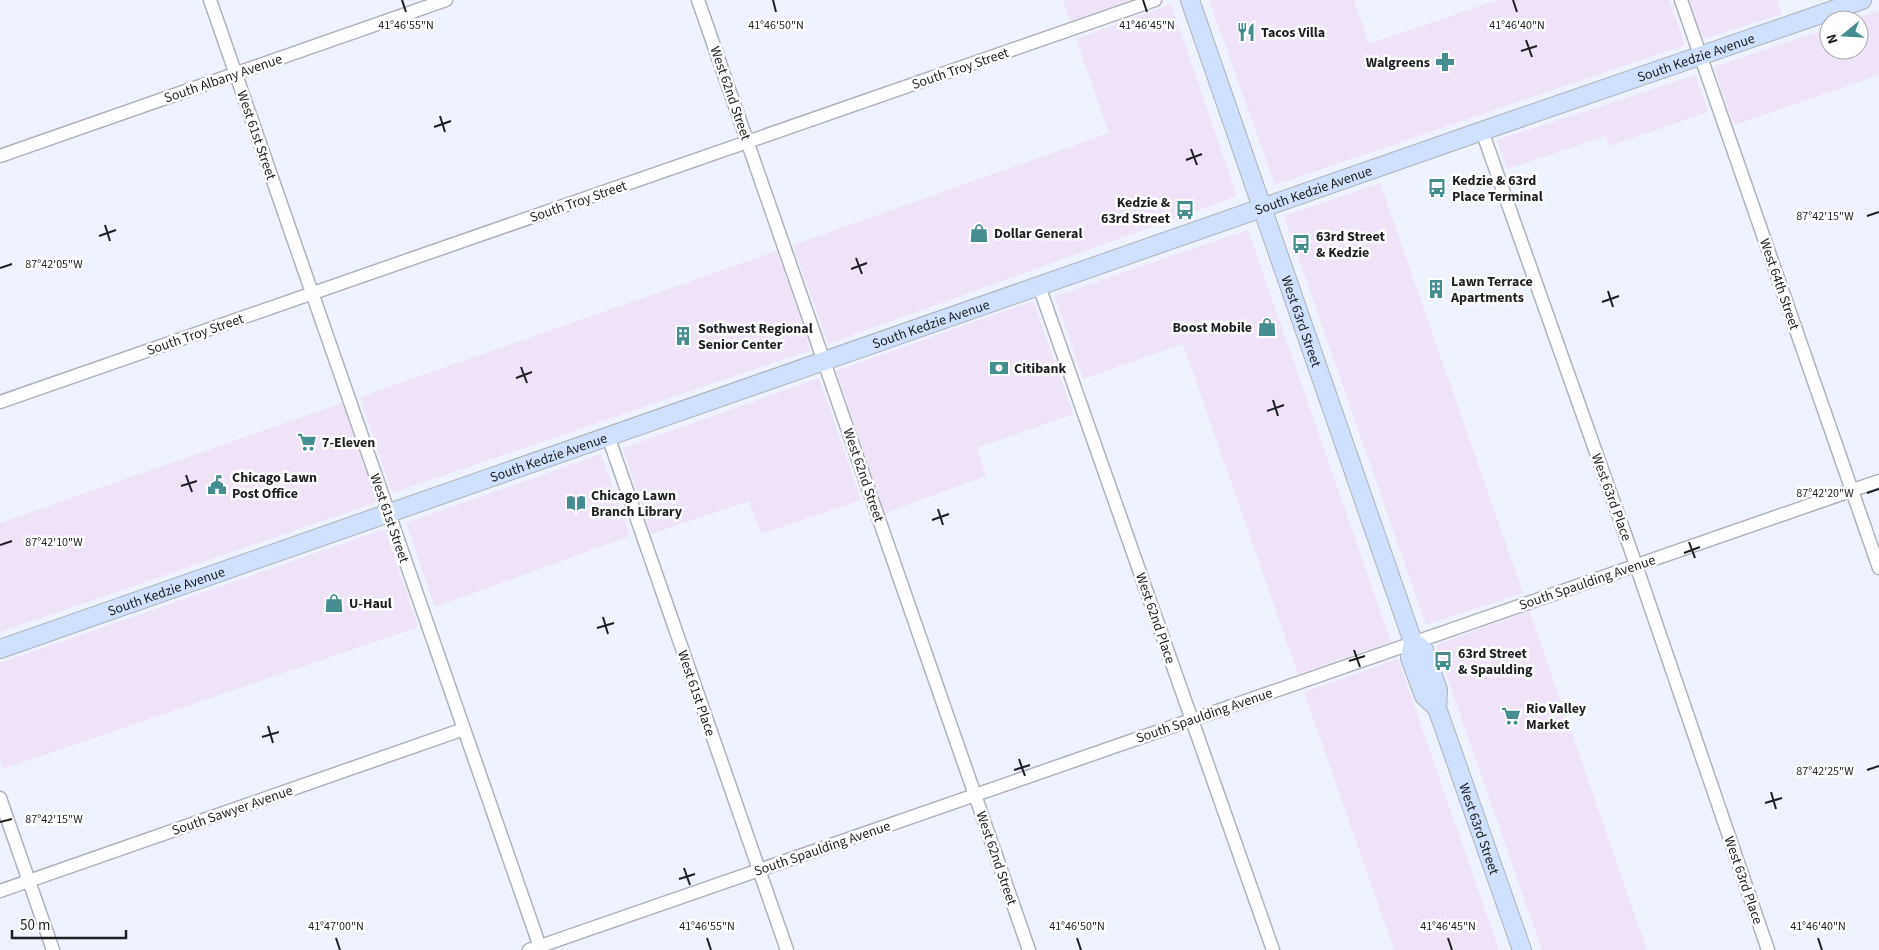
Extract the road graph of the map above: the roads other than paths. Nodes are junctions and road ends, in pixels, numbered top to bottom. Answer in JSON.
{"nodes":[{"id":1,"x":210,"y":0,"type":"edge"},
{"id":2,"x":446,"y":0,"type":"edge"},
{"id":3,"x":698,"y":0,"type":"edge"},
{"id":4,"x":1155,"y":0,"type":"edge"},
{"id":5,"x":1190,"y":0,"type":"edge"},
{"id":6,"x":1681,"y":0,"type":"edge"},
{"id":7,"x":1862,"y":0,"type":"edge"},
{"id":8,"x":1700,"y":56,"type":"junction"},
{"id":9,"x":236,"y":73,"type":"junction"},
{"id":10,"x":1482,"y":131,"type":"junction"},
{"id":11,"x":748,"y":142,"type":"junction"},
{"id":12,"x":0,"y":156,"type":"edge"},
{"id":13,"x":1262,"y":208,"type":"junction"},
{"id":14,"x":1039,"y":286,"type":"junction"},
{"id":15,"x":312,"y":294,"type":"junction"},
{"id":16,"x":824,"y":361,"type":"junction"},
{"id":17,"x":0,"y":402,"type":"edge"},
{"id":18,"x":608,"y":436,"type":"junction"},
{"id":19,"x":1879,"y":481,"type":"edge"},
{"id":20,"x":1852,"y":490,"type":"junction"},
{"id":21,"x":389,"y":513,"type":"junction"},
{"id":22,"x":1636,"y":565,"type":"junction"},
{"id":23,"x":1879,"y":568,"type":"edge"},
{"id":24,"x":1414,"y":642,"type":"junction"},
{"id":25,"x":0,"y":649,"type":"edge"},
{"id":26,"x":1192,"y":719,"type":"junction"},
{"id":27,"x":464,"y":728,"type":"junction"},
{"id":28,"x":975,"y":795,"type":"junction"},
{"id":29,"x":0,"y":798,"type":"edge"},
{"id":30,"x":759,"y":870,"type":"junction"},
{"id":31,"x":29,"y":881,"type":"junction"},
{"id":32,"x":0,"y":891,"type":"edge"},
{"id":33,"x":537,"y":949,"type":"edge"},
{"id":34,"x":53,"y":950,"type":"edge"},
{"id":35,"x":787,"y":950,"type":"edge"},
{"id":36,"x":1029,"y":950,"type":"edge"},
{"id":37,"x":1273,"y":950,"type":"edge"},
{"id":38,"x":1522,"y":950,"type":"edge"},
{"id":39,"x":1768,"y":950,"type":"edge"}],
"edges":[{"from":1,"to":9,"type":"street","name":"West 61st Street"},
{"from":2,"to":9,"type":"street","name":"South Albany Avenue"},
{"from":3,"to":11,"type":"street","name":"West 62nd Street"},
{"from":4,"to":11,"type":"street","name":"South Troy Street"},
{"from":5,"to":13,"type":"main road","name":"West 63rd Street"},
{"from":6,"to":8,"type":"street","name":"West 64th Street"},
{"from":7,"to":8,"type":"main road","name":"South Kedzie Avenue"},
{"from":8,"to":10,"type":"main road","name":"South Kedzie Avenue"},
{"from":8,"to":20,"type":"street","name":"West 64th Street"},
{"from":9,"to":12,"type":"street","name":"South Albany Avenue"},
{"from":9,"to":15,"type":"street","name":"West 61st Street"},
{"from":10,"to":13,"type":"main road","name":"South Kedzie Avenue"},
{"from":10,"to":22,"type":"street","name":"West 63rd Place"},
{"from":11,"to":15,"type":"street","name":"South Troy Street"},
{"from":11,"to":16,"type":"street","name":"West 62nd Street"},
{"from":13,"to":14,"type":"main road","name":"South Kedzie Avenue"},
{"from":13,"to":24,"type":"main road","name":"West 63rd Street"},
{"from":14,"to":16,"type":"main road","name":"South Kedzie Avenue"},
{"from":14,"to":26,"type":"street","name":"West 62nd Place"},
{"from":15,"to":17,"type":"street","name":"South Troy Street"},
{"from":15,"to":21,"type":"street","name":"West 61st Street"},
{"from":16,"to":18,"type":"main road","name":"South Kedzie Avenue"},
{"from":16,"to":28,"type":"street","name":"West 62nd Street"},
{"from":18,"to":21,"type":"main road","name":"South Kedzie Avenue"},
{"from":18,"to":30,"type":"street","name":"West 61st Place"},
{"from":19,"to":20,"type":"street","name":"South Spaulding Avenue"},
{"from":20,"to":22,"type":"street","name":"South Spaulding Avenue"},
{"from":20,"to":23,"type":"street","name":"West 64th Street"},
{"from":21,"to":25,"type":"main road","name":"South Kedzie Avenue"},
{"from":21,"to":27,"type":"street","name":"West 61st Street"},
{"from":22,"to":24,"type":"street","name":"South Spaulding Avenue"},
{"from":22,"to":39,"type":"street","name":"West 63rd Place"},
{"from":24,"to":26,"type":"street","name":"South Spaulding Avenue"},
{"from":24,"to":38,"type":"main road","name":"West 63rd Street"},
{"from":26,"to":28,"type":"street","name":"South Spaulding Avenue"},
{"from":26,"to":37,"type":"street","name":"West 62nd Place"},
{"from":27,"to":31,"type":"street","name":"South Sawyer Avenue"},
{"from":27,"to":33,"type":"street","name":"West 61st Street"},
{"from":28,"to":30,"type":"street","name":"South Spaulding Avenue"},
{"from":28,"to":36,"type":"street","name":"West 62nd Street"},
{"from":29,"to":31,"type":"street"},
{"from":30,"to":33,"type":"street","name":"South Spaulding Avenue"},
{"from":30,"to":35,"type":"street","name":"West 61st Place"},
{"from":31,"to":32,"type":"street","name":"South Sawyer Avenue"},
{"from":31,"to":34,"type":"street"}]}
